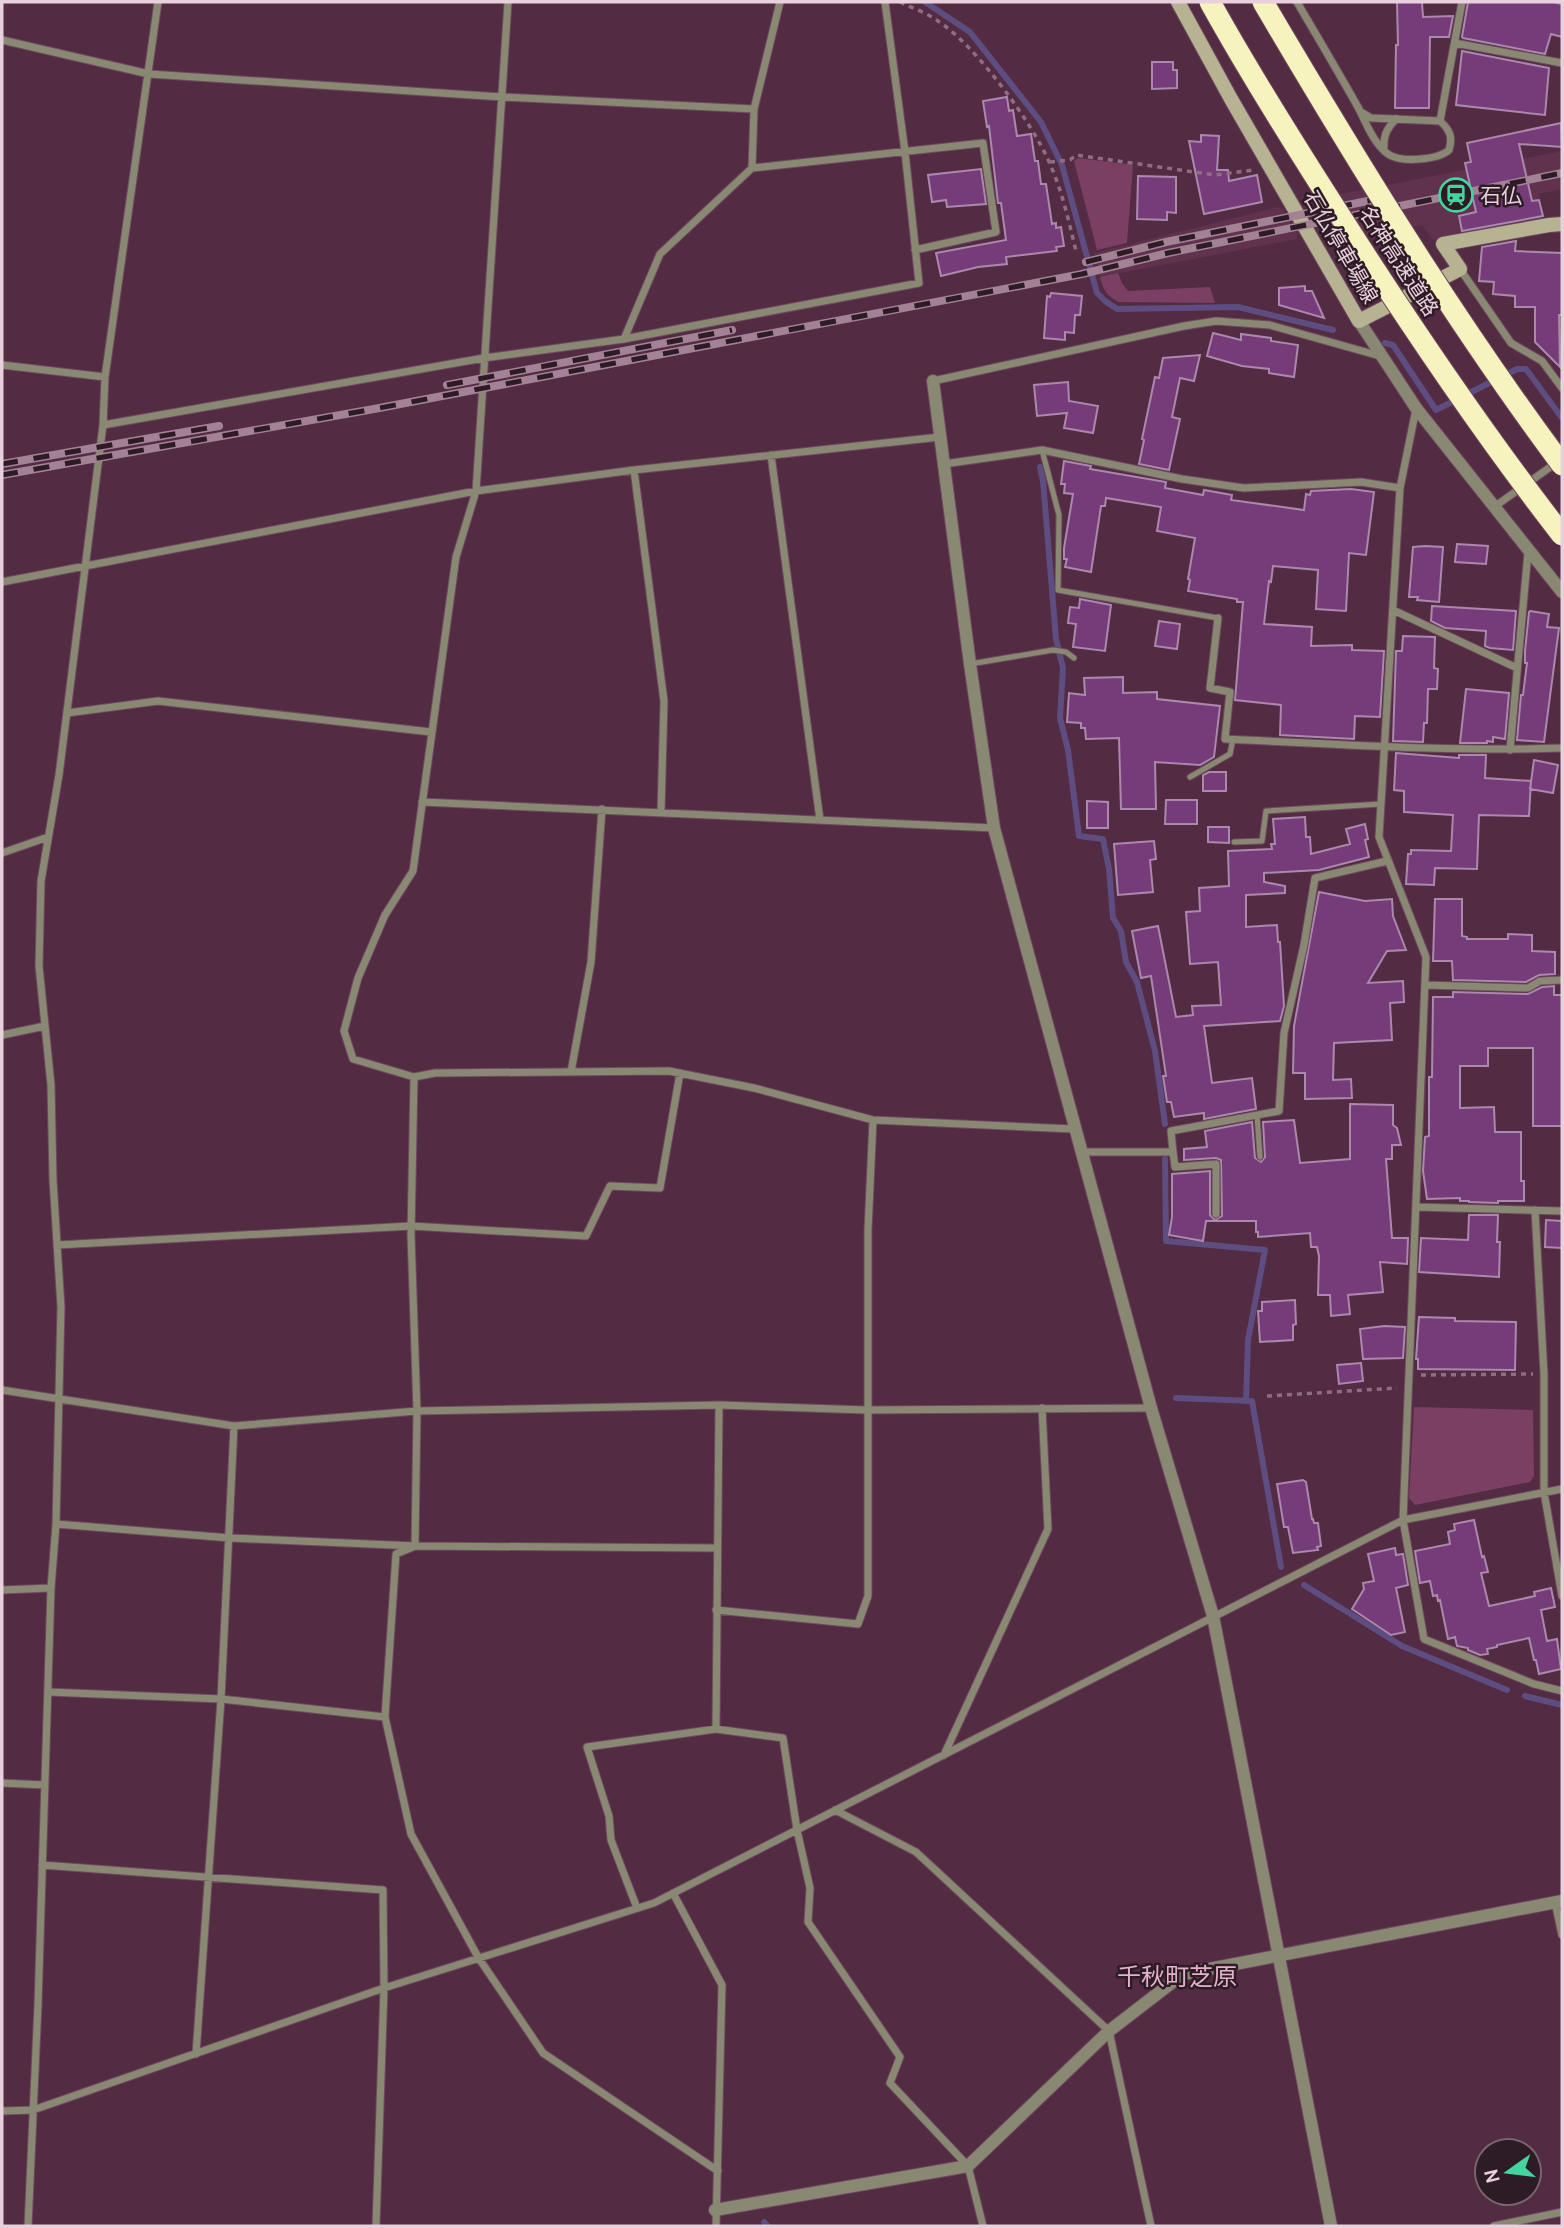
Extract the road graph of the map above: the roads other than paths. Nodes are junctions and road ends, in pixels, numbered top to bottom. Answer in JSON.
{"nodes":[{"id":1,"x":158,"y":2,"type":"edge"},
{"id":2,"x":508,"y":2,"type":"edge"},
{"id":3,"x":780,"y":2,"type":"edge"},
{"id":4,"x":885,"y":2,"type":"edge"},
{"id":5,"x":1178,"y":2,"type":"edge"},
{"id":6,"x":1210,"y":2,"type":"edge"},
{"id":7,"x":1263,"y":2,"type":"edge"},
{"id":8,"x":1297,"y":2,"type":"edge"},
{"id":9,"x":1462,"y":2,"type":"edge"},
{"id":10,"x":2,"y":40,"type":"edge"},
{"id":11,"x":1455,"y":43,"type":"junction"},
{"id":12,"x":1562,"y":63,"type":"edge"},
{"id":13,"x":149,"y":74,"type":"junction"},
{"id":14,"x":502,"y":97,"type":"junction"},
{"id":15,"x":754,"y":109,"type":"junction"},
{"id":16,"x":1361,"y":112,"type":"junction"},
{"id":17,"x":1396,"y":119,"type":"junction"},
{"id":18,"x":1440,"y":121,"type":"junction"},
{"id":19,"x":1384,"y":151,"type":"junction"},
{"id":20,"x":905,"y":152,"type":"junction"},
{"id":21,"x":751,"y":168,"type":"junction"},
{"id":22,"x":1562,"y":224,"type":"edge"},
{"id":23,"x":915,"y":250,"type":"junction"},
{"id":24,"x":1460,"y":269,"type":"junction"},
{"id":25,"x":1359,"y":321,"type":"junction"},
{"id":26,"x":624,"y":339,"type":"junction"},
{"id":27,"x":1381,"y":356,"type":"junction"},
{"id":28,"x":484,"y":358,"type":"junction"},
{"id":29,"x":2,"y":365,"type":"edge"},
{"id":30,"x":105,"y":377,"type":"junction"},
{"id":31,"x":1559,"y":379,"type":"edge"},
{"id":32,"x":933,"y":381,"type":"joint"},
{"id":33,"x":1562,"y":388,"type":"edge"},
{"id":34,"x":1416,"y":408,"type":"junction"},
{"id":35,"x":103,"y":425,"type":"junction"},
{"id":36,"x":940,"y":437,"type":"junction"},
{"id":37,"x":1042,"y":450,"type":"junction"},
{"id":38,"x":771,"y":455,"type":"junction"},
{"id":39,"x":1562,"y":459,"type":"edge"},
{"id":40,"x":944,"y":464,"type":"junction"},
{"id":41,"x":1562,"y":465,"type":"edge"},
{"id":42,"x":634,"y":470,"type":"junction"},
{"id":43,"x":1400,"y":488,"type":"junction"},
{"id":44,"x":476,"y":491,"type":"junction"},
{"id":45,"x":1494,"y":507,"type":"junction"},
{"id":46,"x":1562,"y":535,"type":"edge"},
{"id":47,"x":1528,"y":551,"type":"junction"},
{"id":48,"x":85,"y":567,"type":"junction"},
{"id":49,"x":2,"y":582,"type":"edge"},
{"id":50,"x":1562,"y":592,"type":"edge"},
{"id":51,"x":1393,"y":610,"type":"junction"},
{"id":52,"x":1218,"y":618,"type":"joint"},
{"id":53,"x":1074,"y":659,"type":"dead end"},
{"id":54,"x":970,"y":664,"type":"junction"},
{"id":55,"x":1517,"y":668,"type":"junction"},
{"id":56,"x":67,"y":713,"type":"junction"},
{"id":57,"x":430,"y":732,"type":"junction"},
{"id":58,"x":1233,"y":739,"type":"junction"},
{"id":59,"x":1384,"y":746,"type":"junction"},
{"id":60,"x":1562,"y":747,"type":"edge"},
{"id":61,"x":1510,"y":750,"type":"junction"},
{"id":62,"x":1190,"y":777,"type":"dead end"},
{"id":63,"x":422,"y":802,"type":"junction"},
{"id":64,"x":1381,"y":804,"type":"junction"},
{"id":65,"x":602,"y":809,"type":"junction"},
{"id":66,"x":661,"y":812,"type":"junction"},
{"id":67,"x":820,"y":820,"type":"junction"},
{"id":68,"x":994,"y":828,"type":"junction"},
{"id":69,"x":48,"y":837,"type":"junction"},
{"id":70,"x":1234,"y":842,"type":"dead end"},
{"id":71,"x":2,"y":853,"type":"edge"},
{"id":72,"x":1387,"y":861,"type":"junction"},
{"id":73,"x":1562,"y":980,"type":"edge"},
{"id":74,"x":1425,"y":985,"type":"junction"},
{"id":75,"x":45,"y":1026,"type":"junction"},
{"id":76,"x":2,"y":1035,"type":"edge"},
{"id":77,"x":571,"y":1072,"type":"junction"},
{"id":78,"x":680,"y":1073,"type":"junction"},
{"id":79,"x":414,"y":1077,"type":"junction"},
{"id":80,"x":1257,"y":1115,"type":"junction"},
{"id":81,"x":873,"y":1120,"type":"junction"},
{"id":82,"x":1074,"y":1129,"type":"junction"},
{"id":83,"x":1081,"y":1152,"type":"junction"},
{"id":84,"x":1173,"y":1152,"type":"junction"},
{"id":85,"x":1260,"y":1157,"type":"dead end"},
{"id":86,"x":1416,"y":1207,"type":"junction"},
{"id":87,"x":1535,"y":1210,"type":"junction"},
{"id":88,"x":1562,"y":1211,"type":"edge"},
{"id":89,"x":1216,"y":1214,"type":"dead end"},
{"id":90,"x":411,"y":1226,"type":"junction"},
{"id":91,"x":57,"y":1245,"type":"junction"},
{"id":92,"x":2,"y":1390,"type":"edge"},
{"id":93,"x":60,"y":1400,"type":"junction"},
{"id":94,"x":719,"y":1405,"type":"junction"},
{"id":95,"x":1042,"y":1408,"type":"junction"},
{"id":96,"x":1151,"y":1408,"type":"junction"},
{"id":97,"x":866,"y":1410,"type":"junction"},
{"id":98,"x":417,"y":1411,"type":"junction"},
{"id":99,"x":234,"y":1426,"type":"junction"},
{"id":100,"x":1562,"y":1489,"type":"edge"},
{"id":101,"x":1544,"y":1492,"type":"junction"},
{"id":102,"x":1403,"y":1520,"type":"junction"},
{"id":103,"x":56,"y":1524,"type":"junction"},
{"id":104,"x":230,"y":1538,"type":"junction"},
{"id":105,"x":415,"y":1546,"type":"junction"},
{"id":106,"x":716,"y":1548,"type":"junction"},
{"id":107,"x":51,"y":1588,"type":"junction"},
{"id":108,"x":2,"y":1590,"type":"edge"},
{"id":109,"x":1562,"y":1596,"type":"edge"},
{"id":110,"x":716,"y":1611,"type":"junction"},
{"id":111,"x":1213,"y":1616,"type":"junction"},
{"id":112,"x":1562,"y":1691,"type":"edge"},
{"id":113,"x":48,"y":1692,"type":"junction"},
{"id":114,"x":221,"y":1699,"type":"junction"},
{"id":115,"x":385,"y":1717,"type":"junction"},
{"id":116,"x":716,"y":1729,"type":"junction"},
{"id":117,"x":943,"y":1755,"type":"junction"},
{"id":118,"x":2,"y":1783,"type":"edge"},
{"id":119,"x":45,"y":1785,"type":"junction"},
{"id":120,"x":835,"y":1810,"type":"junction"},
{"id":121,"x":797,"y":1830,"type":"junction"},
{"id":122,"x":42,"y":1865,"type":"junction"},
{"id":123,"x":209,"y":1876,"type":"junction"},
{"id":124,"x":673,"y":1893,"type":"junction"},
{"id":125,"x":1559,"y":1902,"type":"edge"},
{"id":126,"x":637,"y":1908,"type":"junction"},
{"id":127,"x":1562,"y":1935,"type":"edge"},
{"id":128,"x":478,"y":1957,"type":"junction"},
{"id":129,"x":1279,"y":1957,"type":"junction"},
{"id":130,"x":384,"y":1988,"type":"junction"},
{"id":131,"x":1109,"y":2031,"type":"junction"},
{"id":132,"x":196,"y":2054,"type":"junction"},
{"id":133,"x":33,"y":2110,"type":"junction"},
{"id":134,"x":2,"y":2111,"type":"edge"},
{"id":135,"x":968,"y":2166,"type":"junction"},
{"id":136,"x":718,"y":2171,"type":"junction"},
{"id":137,"x":715,"y":2210,"type":"junction"},
{"id":138,"x":1562,"y":2212,"type":"edge"},
{"id":139,"x":28,"y":2226,"type":"edge"},
{"id":140,"x":376,"y":2226,"type":"edge"},
{"id":141,"x":716,"y":2226,"type":"edge"},
{"id":142,"x":983,"y":2226,"type":"edge"},
{"id":143,"x":1151,"y":2226,"type":"edge"},
{"id":144,"x":1331,"y":2226,"type":"edge"},
{"id":145,"x":1494,"y":2226,"type":"edge"}],
"edges":[{"from":1,"to":13,"type":"street"},
{"from":2,"to":14,"type":"street"},
{"from":3,"to":15,"type":"street"},
{"from":4,"to":20,"type":"street"},
{"from":5,"to":25,"type":"main road","name":"石仏停車場線"},
{"from":6,"to":46,"type":"highway","name":"名神高速道路","bridge":true},
{"from":7,"to":41,"type":"highway","name":"名神高速道路","bridge":true},
{"from":8,"to":16,"type":"street"},
{"from":9,"to":11,"type":"street"},
{"from":10,"to":13,"type":"street"},
{"from":11,"to":12,"type":"street"},
{"from":11,"to":18,"type":"street"},
{"from":13,"to":14,"type":"street"},
{"from":13,"to":30,"type":"street"},
{"from":14,"to":15,"type":"street"},
{"from":14,"to":28,"type":"street"},
{"from":15,"to":21,"type":"street"},
{"from":16,"to":17,"type":"street"},
{"from":16,"to":19,"type":"street"},
{"from":17,"to":18,"type":"street"},
{"from":17,"to":19,"type":"street"},
{"from":18,"to":19,"type":"street"},
{"from":20,"to":21,"type":"street"},
{"from":20,"to":23,"type":"street"},
{"from":20,"to":23,"type":"street"},
{"from":21,"to":26,"type":"street"},
{"from":22,"to":24,"type":"main road"},
{"from":23,"to":26,"type":"street"},
{"from":24,"to":25,"type":"main road","name":"石仏停車場線"},
{"from":24,"to":31,"type":"street"},
{"from":25,"to":27,"type":"street"},
{"from":26,"to":28,"type":"street"},
{"from":27,"to":32,"type":"street"},
{"from":27,"to":34,"type":"street"},
{"from":28,"to":35,"type":"street"},
{"from":28,"to":44,"type":"street"},
{"from":29,"to":30,"type":"street"},
{"from":30,"to":35,"type":"street"},
{"from":31,"to":33,"type":"street"},
{"from":32,"to":36,"type":"street"},
{"from":34,"to":43,"type":"street"},
{"from":34,"to":45,"type":"street"},
{"from":35,"to":48,"type":"street"},
{"from":36,"to":38,"type":"street"},
{"from":36,"to":40,"type":"street"},
{"from":37,"to":40,"type":"street"},
{"from":37,"to":43,"type":"street"},
{"from":37,"to":52,"type":"lane"},
{"from":38,"to":42,"type":"street"},
{"from":38,"to":67,"type":"street"},
{"from":39,"to":45,"type":"street"},
{"from":40,"to":54,"type":"street"},
{"from":42,"to":44,"type":"street"},
{"from":42,"to":66,"type":"street"},
{"from":43,"to":51,"type":"street"},
{"from":44,"to":48,"type":"street"},
{"from":44,"to":57,"type":"street"},
{"from":45,"to":47,"type":"street"},
{"from":47,"to":50,"type":"street"},
{"from":47,"to":55,"type":"street"},
{"from":48,"to":49,"type":"street"},
{"from":48,"to":56,"type":"street"},
{"from":51,"to":55,"type":"street"},
{"from":51,"to":59,"type":"street"},
{"from":52,"to":58,"type":"street"},
{"from":53,"to":54,"type":"lane"},
{"from":54,"to":68,"type":"street"},
{"from":55,"to":61,"type":"street"},
{"from":56,"to":57,"type":"street"},
{"from":56,"to":69,"type":"street"},
{"from":57,"to":63,"type":"street"},
{"from":58,"to":59,"type":"street"},
{"from":58,"to":62,"type":"lane"},
{"from":59,"to":61,"type":"street"},
{"from":59,"to":64,"type":"street"},
{"from":60,"to":61,"type":"street"},
{"from":63,"to":65,"type":"street"},
{"from":63,"to":79,"type":"street"},
{"from":64,"to":70,"type":"lane"},
{"from":64,"to":72,"type":"street"},
{"from":65,"to":66,"type":"street"},
{"from":65,"to":77,"type":"street"},
{"from":66,"to":67,"type":"street"},
{"from":67,"to":68,"type":"street"},
{"from":68,"to":82,"type":"street"},
{"from":69,"to":71,"type":"street"},
{"from":69,"to":75,"type":"street"},
{"from":72,"to":74,"type":"street"},
{"from":72,"to":80,"type":"street"},
{"from":73,"to":74,"type":"street"},
{"from":74,"to":86,"type":"street"},
{"from":75,"to":76,"type":"street"},
{"from":75,"to":91,"type":"street"},
{"from":77,"to":78,"type":"street"},
{"from":77,"to":79,"type":"street"},
{"from":78,"to":81,"type":"street"},
{"from":78,"to":90,"type":"street"},
{"from":79,"to":90,"type":"street"},
{"from":80,"to":84,"type":"street"},
{"from":80,"to":85,"type":"lane"},
{"from":81,"to":82,"type":"street"},
{"from":81,"to":97,"type":"street"},
{"from":82,"to":83,"type":"street"},
{"from":83,"to":84,"type":"street"},
{"from":83,"to":96,"type":"street"},
{"from":84,"to":89,"type":"street"},
{"from":86,"to":87,"type":"street"},
{"from":86,"to":102,"type":"street"},
{"from":87,"to":88,"type":"street"},
{"from":87,"to":101,"type":"street"},
{"from":90,"to":91,"type":"street"},
{"from":90,"to":98,"type":"street"},
{"from":91,"to":93,"type":"street"},
{"from":92,"to":93,"type":"street"},
{"from":93,"to":99,"type":"street"},
{"from":93,"to":103,"type":"street"},
{"from":94,"to":97,"type":"street"},
{"from":94,"to":98,"type":"street"},
{"from":94,"to":106,"type":"street"},
{"from":95,"to":96,"type":"street"},
{"from":95,"to":97,"type":"street"},
{"from":95,"to":117,"type":"street"},
{"from":96,"to":111,"type":"street"},
{"from":97,"to":110,"type":"street"},
{"from":98,"to":99,"type":"street"},
{"from":98,"to":105,"type":"street"},
{"from":99,"to":104,"type":"street"},
{"from":100,"to":101,"type":"street"},
{"from":101,"to":102,"type":"street"},
{"from":101,"to":109,"type":"street"},
{"from":102,"to":111,"type":"street"},
{"from":102,"to":112,"type":"street"},
{"from":103,"to":104,"type":"street"},
{"from":103,"to":107,"type":"street"},
{"from":104,"to":105,"type":"street"},
{"from":104,"to":114,"type":"street"},
{"from":105,"to":106,"type":"street"},
{"from":105,"to":115,"type":"street"},
{"from":106,"to":110,"type":"street"},
{"from":107,"to":108,"type":"street"},
{"from":107,"to":113,"type":"street"},
{"from":110,"to":116,"type":"street"},
{"from":111,"to":117,"type":"street"},
{"from":111,"to":129,"type":"street"},
{"from":113,"to":114,"type":"street"},
{"from":113,"to":119,"type":"street"},
{"from":114,"to":115,"type":"street"},
{"from":114,"to":123,"type":"street"},
{"from":115,"to":128,"type":"street"},
{"from":116,"to":121,"type":"street"},
{"from":116,"to":126,"type":"street"},
{"from":117,"to":120,"type":"street"},
{"from":118,"to":119,"type":"street"},
{"from":119,"to":122,"type":"street"},
{"from":120,"to":121,"type":"street"},
{"from":120,"to":131,"type":"street"},
{"from":121,"to":124,"type":"street"},
{"from":121,"to":135,"type":"street"},
{"from":122,"to":123,"type":"street"},
{"from":122,"to":133,"type":"street"},
{"from":123,"to":130,"type":"street"},
{"from":123,"to":132,"type":"street"},
{"from":124,"to":126,"type":"street"},
{"from":124,"to":136,"type":"street"},
{"from":125,"to":127,"type":"street"},
{"from":125,"to":129,"type":"street"},
{"from":126,"to":128,"type":"street"},
{"from":128,"to":130,"type":"street"},
{"from":128,"to":136,"type":"street"},
{"from":129,"to":131,"type":"street"},
{"from":129,"to":144,"type":"street"},
{"from":130,"to":132,"type":"street"},
{"from":130,"to":140,"type":"street"},
{"from":131,"to":135,"type":"street"},
{"from":131,"to":143,"type":"street"},
{"from":132,"to":133,"type":"street"},
{"from":133,"to":134,"type":"street"},
{"from":133,"to":139,"type":"street"},
{"from":135,"to":137,"type":"street"},
{"from":135,"to":142,"type":"street"},
{"from":136,"to":137,"type":"street"},
{"from":137,"to":141,"type":"street"},
{"from":138,"to":145,"type":"street"}]}
